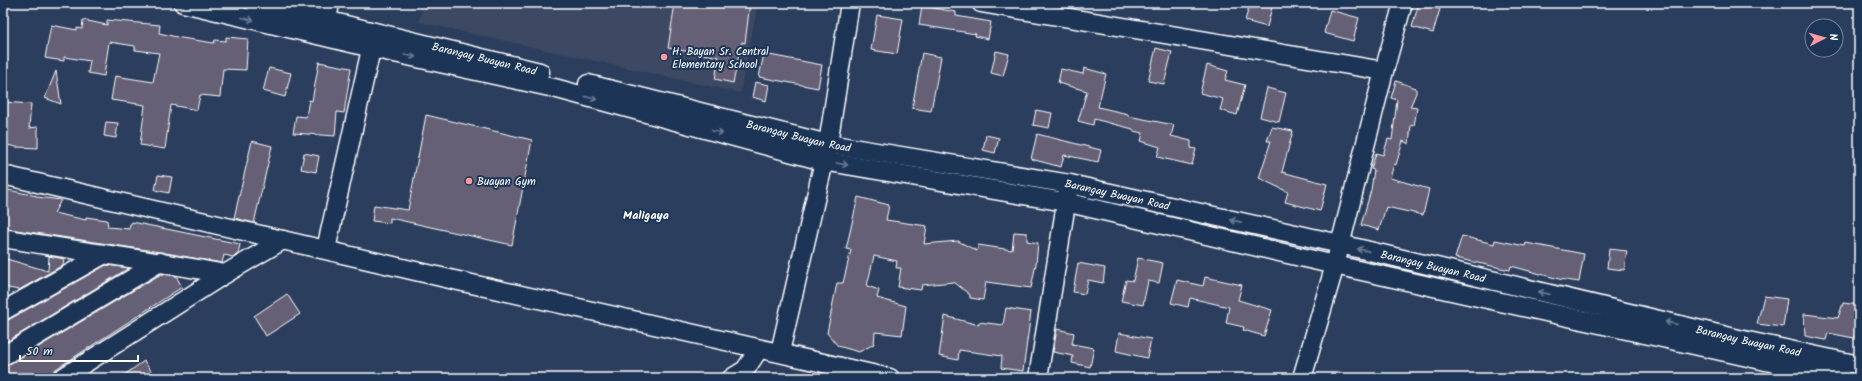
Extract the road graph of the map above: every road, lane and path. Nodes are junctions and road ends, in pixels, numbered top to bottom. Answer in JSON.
{"nodes":[{"id":1,"x":183,"y":3,"type":"edge"},
{"id":2,"x":255,"y":3,"type":"edge"},
{"id":3,"x":850,"y":3,"type":"edge"},
{"id":4,"x":981,"y":3,"type":"edge"},
{"id":5,"x":1403,"y":3,"type":"edge"},
{"id":6,"x":327,"y":20,"type":"edge"},
{"id":7,"x":373,"y":40,"type":"junction"},
{"id":8,"x":1384,"y":70,"type":"junction"},
{"id":9,"x":828,"y":144,"type":"junction"},
{"id":10,"x":926,"y":160,"type":"junction"},
{"id":11,"x":823,"y":161,"type":"junction"},
{"id":12,"x":3,"y":175,"type":"edge"},
{"id":13,"x":924,"y":178,"type":"junction"},
{"id":14,"x":1070,"y":184,"type":"junction"},
{"id":15,"x":1066,"y":202,"type":"junction"},
{"id":16,"x":3,"y":238,"type":"edge"},
{"id":17,"x":283,"y":240,"type":"junction"},
{"id":18,"x":1340,"y":244,"type":"junction"},
{"id":19,"x":326,"y":250,"type":"junction"},
{"id":20,"x":103,"y":255,"type":"junction"},
{"id":21,"x":160,"y":262,"type":"junction"},
{"id":22,"x":1335,"y":265,"type":"junction"},
{"id":23,"x":224,"y":274,"type":"junction"},
{"id":24,"x":3,"y":311,"type":"edge"},
{"id":25,"x":759,"y":350,"type":"junction"},
{"id":26,"x":780,"y":352,"type":"junction"},
{"id":27,"x":3,"y":356,"type":"edge"},
{"id":28,"x":1859,"y":365,"type":"edge"},
{"id":29,"x":1836,"y":371,"type":"edge"},
{"id":30,"x":742,"y":375,"type":"edge"},
{"id":31,"x":62,"y":378,"type":"edge"},
{"id":32,"x":890,"y":378,"type":"edge"},
{"id":33,"x":1038,"y":378,"type":"edge"},
{"id":34,"x":1302,"y":378,"type":"edge"}],
"edges":[{"from":1,"to":6,"type":"street","one_way":true},
{"from":2,"to":6,"type":"street"},
{"from":3,"to":9,"type":"street"},
{"from":4,"to":8,"type":"street"},
{"from":5,"to":8,"type":"street"},
{"from":6,"to":7,"type":"street"},
{"from":7,"to":9,"type":"street","name":"Barangay Buayan Road"},
{"from":7,"to":11,"type":"street","one_way":true},
{"from":7,"to":19,"type":"street"},
{"from":8,"to":18,"type":"street"},
{"from":9,"to":10,"type":"street","name":"Barangay Buayan Road"},
{"from":9,"to":11,"type":"street"},
{"from":10,"to":13,"type":"street"},
{"from":10,"to":14,"type":"street","name":"Barangay Buayan Road"},
{"from":11,"to":13,"type":"street","one_way":true},
{"from":11,"to":26,"type":"street"},
{"from":12,"to":17,"type":"street"},
{"from":13,"to":15,"type":"street"},
{"from":14,"to":15,"type":"street"},
{"from":18,"to":14,"type":"street","name":"Barangay Buayan Road","one_way":true},
{"from":15,"to":22,"type":"street"},
{"from":15,"to":33,"type":"street"},
{"from":16,"to":20,"type":"street"},
{"from":17,"to":19,"type":"street"},
{"from":17,"to":23,"type":"street"},
{"from":18,"to":22,"type":"street"},
{"from":29,"to":18,"type":"street","name":"Barangay Buayan Road","one_way":true},
{"from":19,"to":25,"type":"street"},
{"from":20,"to":21,"type":"street"},
{"from":20,"to":24,"type":"street"},
{"from":21,"to":23,"type":"street"},
{"from":21,"to":27,"type":"street"},
{"from":22,"to":29,"type":"street"},
{"from":22,"to":34,"type":"street"},
{"from":23,"to":31,"type":"street"},
{"from":25,"to":26,"type":"street"},
{"from":25,"to":30,"type":"street"},
{"from":26,"to":32,"type":"street"},
{"from":28,"to":29,"type":"street","name":"Barangay Buayan Road"}]}
